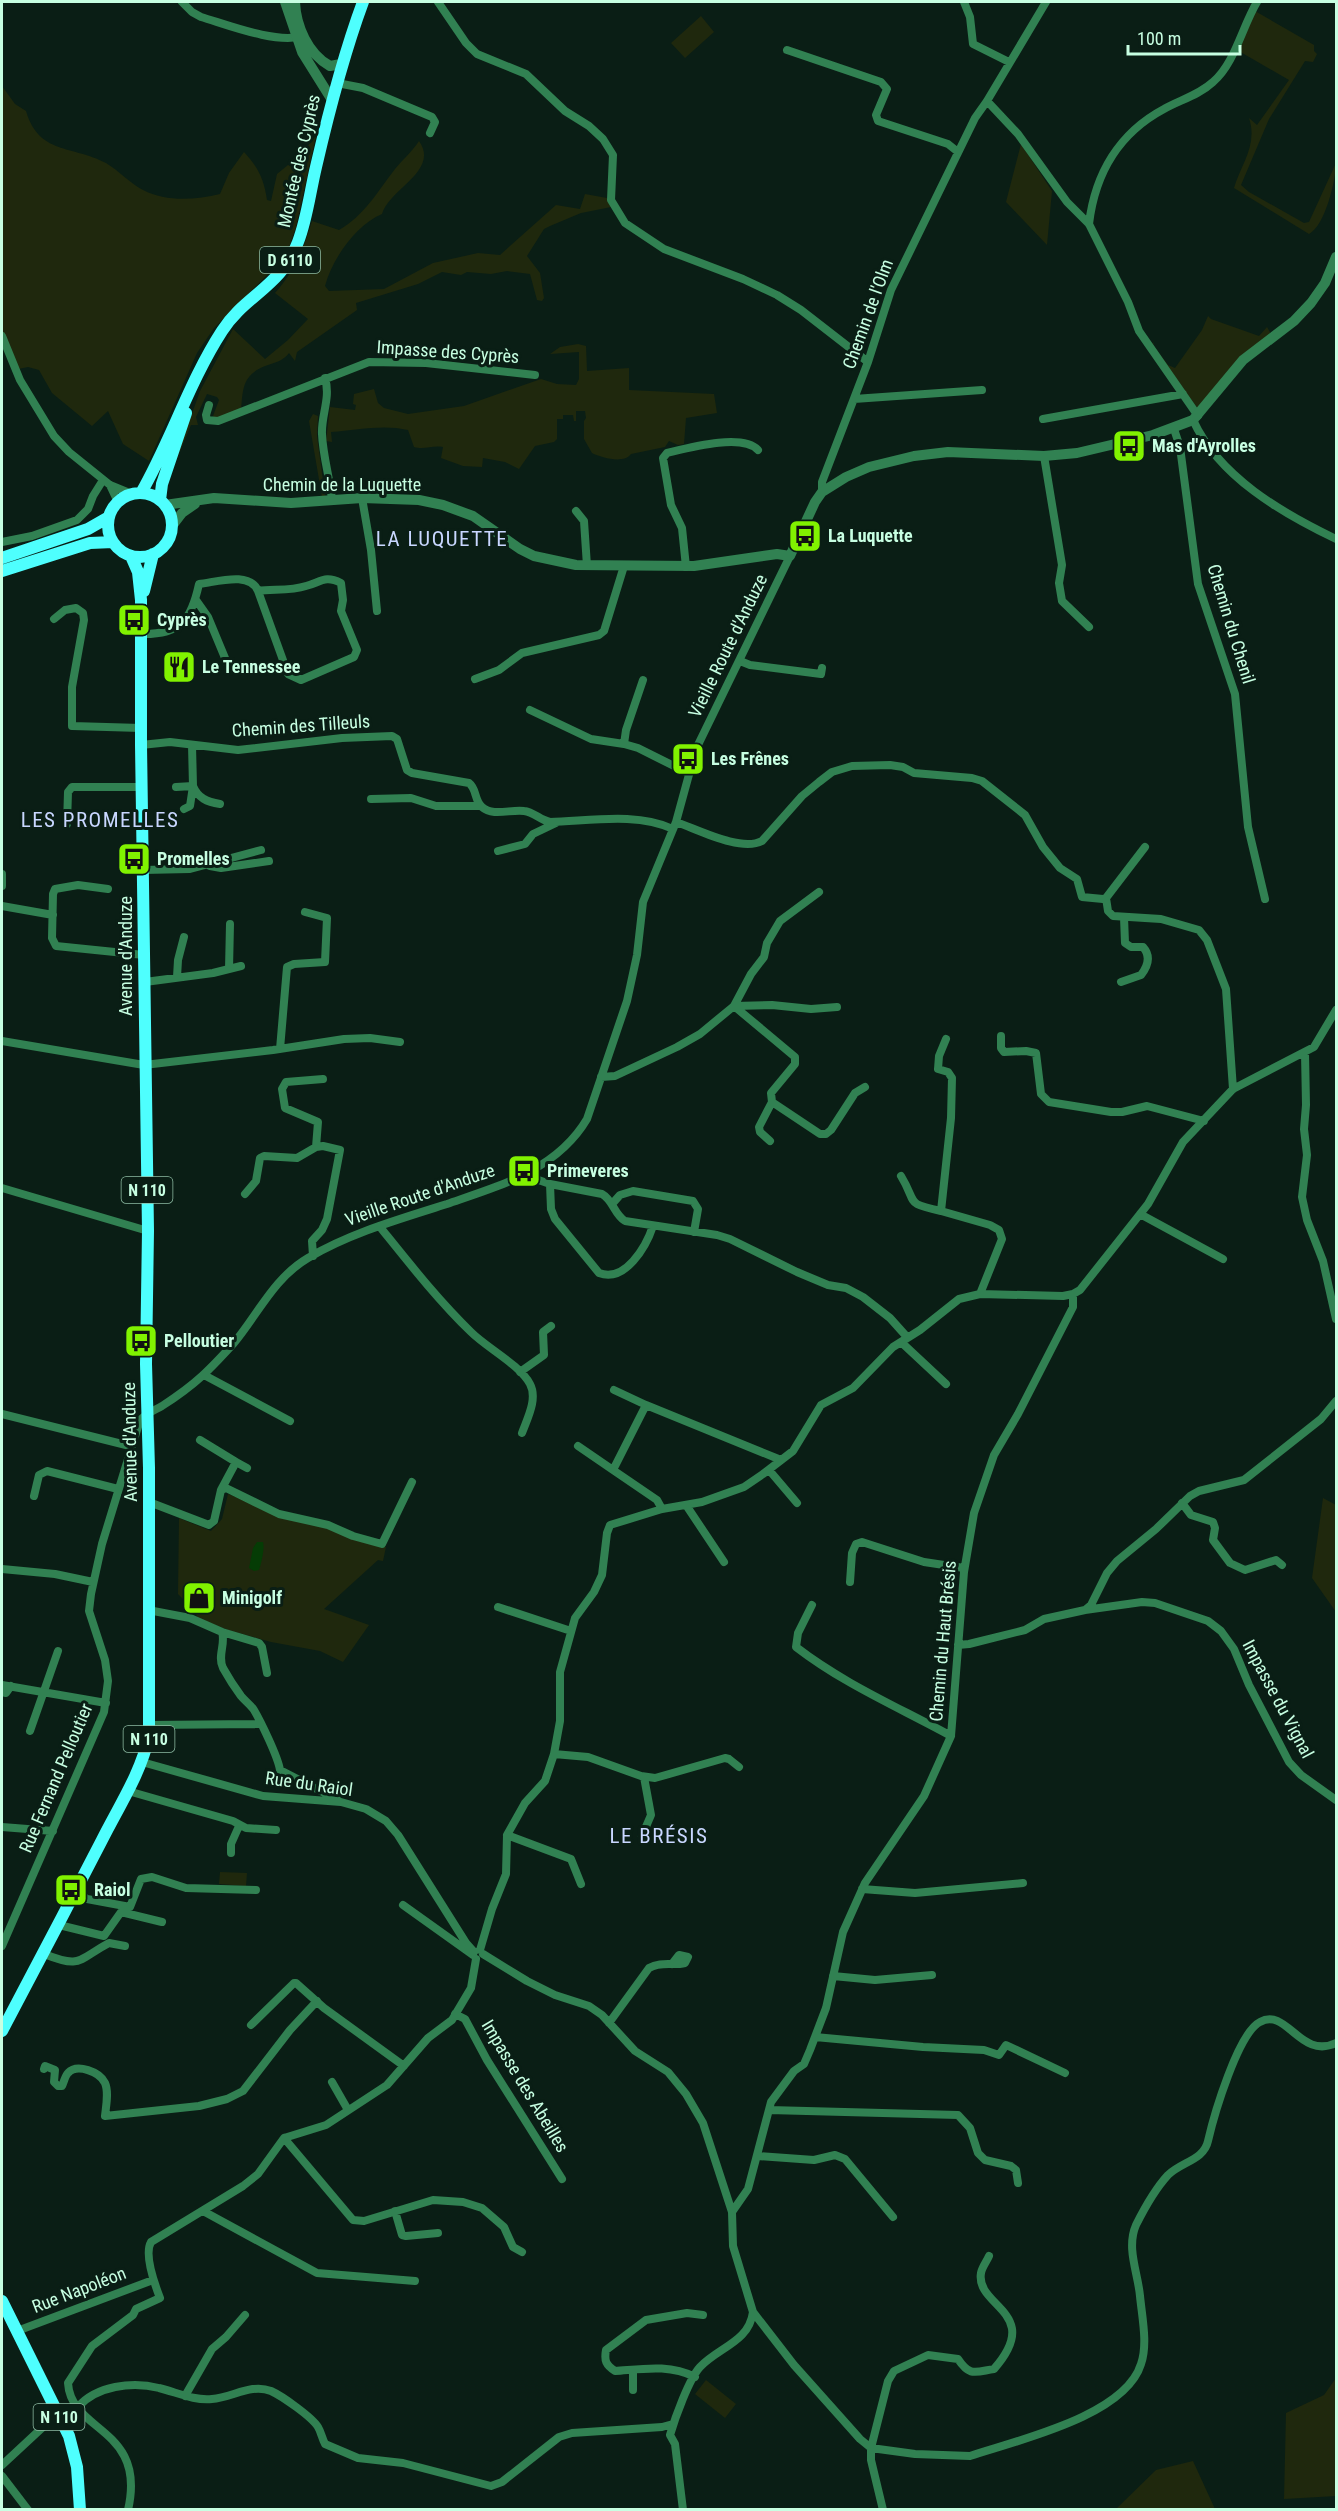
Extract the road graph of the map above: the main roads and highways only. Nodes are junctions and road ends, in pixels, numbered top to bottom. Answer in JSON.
{"nodes":[{"id":1,"x":363,"y":2,"type":"edge"},
{"id":2,"x":192,"y":391,"type":"junction"},
{"id":3,"x":136,"y":494,"type":"junction"},
{"id":4,"x":162,"y":503,"type":"junction"},
{"id":5,"x":109,"y":517,"type":"junction"},
{"id":6,"x":113,"y":542,"type":"junction"},
{"id":7,"x":153,"y":554,"type":"junction"},
{"id":8,"x":131,"y":556,"type":"junction"},
{"id":9,"x":2,"y":558,"type":"edge"},
{"id":10,"x":2,"y":571,"type":"edge"},
{"id":11,"x":141,"y":600,"type":"junction"},
{"id":12,"x":2,"y":2031,"type":"edge"},
{"id":13,"x":2,"y":2301,"type":"edge"},
{"id":14,"x":80,"y":2510,"type":"edge"}],
"edges":[{"from":1,"to":2,"type":"main road","name":"Montée des Cyprès","number":"D 6110"},
{"from":2,"to":3,"type":"main road","name":"Montée des Cyprès","number":"D 6110"},
{"from":2,"to":4,"type":"main road","name":"Montée des Cyprès","number":"D 6110"},
{"from":3,"to":4,"type":"main road"},
{"from":3,"to":5,"type":"main road"},
{"from":4,"to":7,"type":"main road"},
{"from":5,"to":6,"type":"main road"},
{"from":5,"to":9,"type":"main road"},
{"from":6,"to":8,"type":"main road"},
{"from":6,"to":10,"type":"main road"},
{"from":7,"to":8,"type":"main road"},
{"from":7,"to":11,"type":"main road","name":"Avenue d'Anduze","number":"N 110"},
{"from":8,"to":11,"type":"main road","name":"Avenue d'Anduze","number":"N 110"},
{"from":11,"to":12,"type":"main road","name":"Avenue d'Anduze","number":"N 110"},
{"from":13,"to":14,"type":"main road","number":"N 110"}]}
